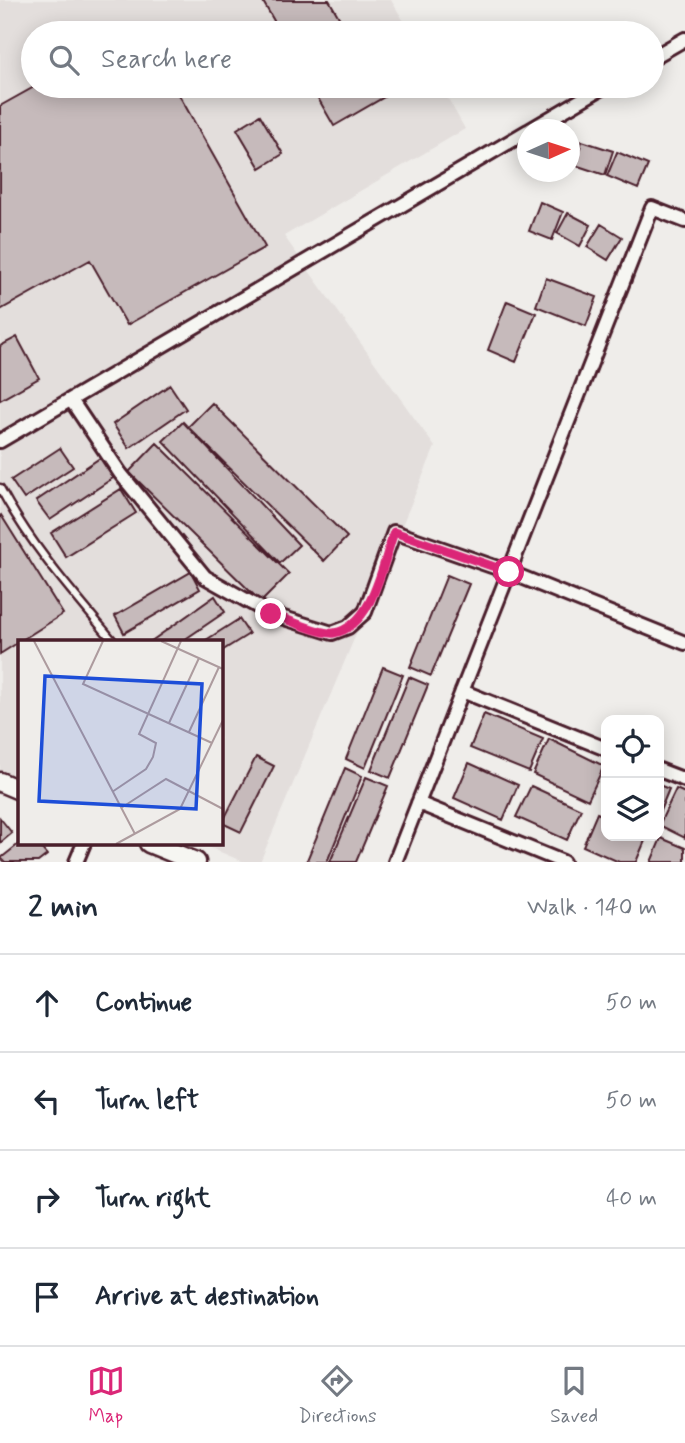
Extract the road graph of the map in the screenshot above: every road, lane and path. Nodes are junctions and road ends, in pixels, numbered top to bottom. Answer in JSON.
{"nodes":[{"id":1,"x":685,"y":39,"type":"edge"},
{"id":2,"x":664,"y":51,"type":"edge"},
{"id":3,"x":584,"y":98,"type":"edge"},
{"id":4,"x":548,"y":119,"type":"edge"},
{"id":5,"x":517,"y":137,"type":"edge"},
{"id":6,"x":685,"y":221,"type":"edge"},
{"id":7,"x":71,"y":400,"type":"junction"},
{"id":8,"x":0,"y":441,"type":"edge"},
{"id":9,"x":0,"y":488,"type":"edge"},
{"id":10,"x":509,"y":572,"type":"junction"},
{"id":11,"x":112,"y":640,"type":"edge"},
{"id":12,"x":685,"y":643,"type":"edge"},
{"id":13,"x":462,"y":691,"type":"junction"},
{"id":14,"x":601,"y":747,"type":"edge"},
{"id":15,"x":664,"y":771,"type":"edge"},
{"id":16,"x":685,"y":780,"type":"edge"},
{"id":17,"x":0,"y":782,"type":"edge"},
{"id":18,"x":18,"y":790,"type":"edge"},
{"id":19,"x":418,"y":803,"type":"junction"},
{"id":20,"x":84,"y":844,"type":"edge"},
{"id":21,"x":151,"y":844,"type":"edge"},
{"id":22,"x":76,"y":862,"type":"edge"},
{"id":23,"x":196,"y":862,"type":"edge"},
{"id":24,"x":395,"y":862,"type":"edge"},
{"id":25,"x":563,"y":862,"type":"edge"}],
"edges":[{"from":1,"to":2,"type":"street"},
{"from":3,"to":4,"type":"street"},
{"from":5,"to":7,"type":"street"},
{"from":6,"to":10,"type":"street"},
{"from":7,"to":8,"type":"street"},
{"from":7,"to":10,"type":"street"},
{"from":9,"to":11,"type":"lane"},
{"from":10,"to":12,"type":"street"},
{"from":10,"to":13,"type":"street"},
{"from":13,"to":14,"type":"street"},
{"from":13,"to":19,"type":"street"},
{"from":15,"to":16,"type":"street"},
{"from":17,"to":18,"type":"street"},
{"from":19,"to":24,"type":"street"},
{"from":19,"to":25,"type":"street"},
{"from":20,"to":22,"type":"street"},
{"from":21,"to":23,"type":"street"}]}
